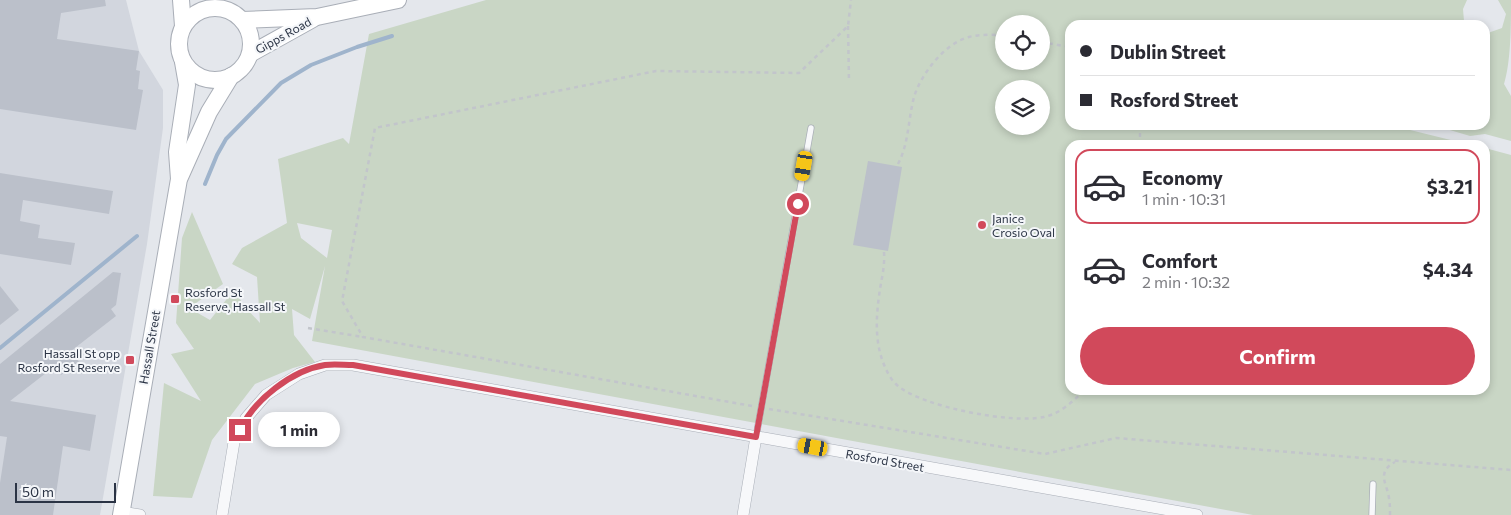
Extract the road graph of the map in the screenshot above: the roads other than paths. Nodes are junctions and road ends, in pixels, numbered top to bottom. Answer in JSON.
{"nodes":[{"id":1,"x":181,"y":0,"type":"edge"},
{"id":2,"x":398,"y":0,"type":"edge"},
{"id":3,"x":211,"y":4,"type":"edge"},
{"id":4,"x":317,"y":16,"type":"junction"},
{"id":5,"x":242,"y":20,"type":"junction"},
{"id":6,"x":183,"y":26,"type":"junction"},
{"id":7,"x":250,"y":54,"type":"junction"},
{"id":8,"x":183,"y":62,"type":"junction"},
{"id":9,"x":231,"y":76,"type":"junction"},
{"id":10,"x":811,"y":128,"type":"dead end"},
{"id":11,"x":179,"y":179,"type":"junction"},
{"id":12,"x":756,"y":437,"type":"junction"},
{"id":13,"x":1373,"y":484,"type":"dead end"},
{"id":14,"x":121,"y":513,"type":"edge"},
{"id":15,"x":140,"y":515,"type":"edge"},
{"id":16,"x":222,"y":515,"type":"edge"},
{"id":17,"x":743,"y":515,"type":"edge"},
{"id":18,"x":1197,"y":515,"type":"edge"},
{"id":19,"x":1372,"y":515,"type":"edge"}],
"edges":[{"from":1,"to":6,"type":"main road"},
{"from":2,"to":4,"type":"main road","name":"Gipps Road"},
{"from":3,"to":5,"type":"main road"},
{"from":3,"to":6,"type":"main road"},
{"from":4,"to":5,"type":"main road","name":"Gipps Road"},
{"from":4,"to":7,"type":"main road","name":"Gipps Road"},
{"from":5,"to":7,"type":"main road"},
{"from":6,"to":8,"type":"main road"},
{"from":7,"to":9,"type":"main road"},
{"from":8,"to":9,"type":"main road"},
{"from":8,"to":11,"type":"main road","name":"Hassall Street"},
{"from":9,"to":11,"type":"main road","name":"Hassall Street"},
{"from":10,"to":12,"type":"lane"},
{"from":11,"to":14,"type":"main road","name":"Hassall Street"},
{"from":12,"to":16,"type":"street","name":"Rosford Street"},
{"from":12,"to":17,"type":"street"},
{"from":12,"to":18,"type":"street","name":"Rosford Street"},
{"from":13,"to":19,"type":"lane"},
{"from":14,"to":15,"type":"street"}]}
